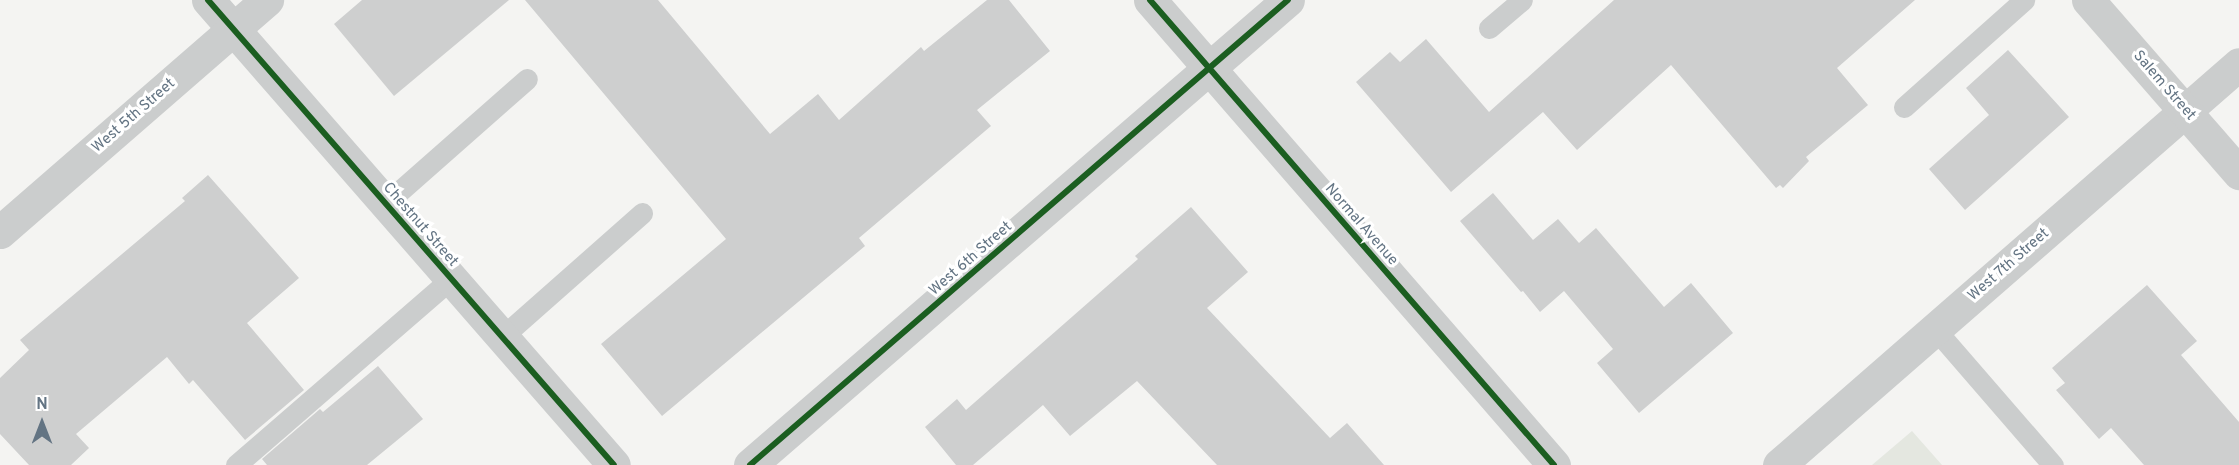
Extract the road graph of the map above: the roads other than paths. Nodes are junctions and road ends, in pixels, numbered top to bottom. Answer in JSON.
{"nodes":[{"id":1,"x":208,"y":0,"type":"edge"},
{"id":2,"x":267,"y":0,"type":"edge"},
{"id":3,"x":1150,"y":0,"type":"edge"},
{"id":4,"x":1288,"y":0,"type":"edge"},
{"id":5,"x":1522,"y":0,"type":"edge"},
{"id":6,"x":2024,"y":0,"type":"edge"},
{"id":7,"x":2088,"y":0,"type":"edge"},
{"id":8,"x":1489,"y":28,"type":"dead end"},
{"id":9,"x":233,"y":30,"type":"junction"},
{"id":10,"x":2239,"y":64,"type":"edge"},
{"id":11,"x":1209,"y":70,"type":"junction"},
{"id":12,"x":526,"y":79,"type":"dead end"},
{"id":13,"x":1904,"y":107,"type":"dead end"},
{"id":14,"x":2185,"y":111,"type":"junction"},
{"id":15,"x":2239,"y":173,"type":"edge"},
{"id":16,"x":385,"y":204,"type":"junction"},
{"id":17,"x":642,"y":213,"type":"dead end"},
{"id":18,"x":0,"y":232,"type":"edge"},
{"id":19,"x":451,"y":279,"type":"junction"},
{"id":20,"x":1935,"y":329,"type":"junction"},
{"id":21,"x":502,"y":337,"type":"junction"},
{"id":22,"x":236,"y":465,"type":"edge"},
{"id":23,"x":614,"y":465,"type":"edge"},
{"id":24,"x":750,"y":465,"type":"edge"},
{"id":25,"x":1554,"y":465,"type":"edge"},
{"id":26,"x":1779,"y":465,"type":"edge"},
{"id":27,"x":2053,"y":465,"type":"edge"}],
"edges":[{"from":1,"to":9,"type":"street","name":"Chestnut Street"},
{"from":2,"to":9,"type":"street","name":"West 5th Street"},
{"from":3,"to":11,"type":"street","name":"Normal Avenue"},
{"from":4,"to":11,"type":"street","name":"West 6th Street"},
{"from":5,"to":8,"type":"lane"},
{"from":6,"to":13,"type":"lane"},
{"from":7,"to":14,"type":"street","name":"Salem Street"},
{"from":9,"to":16,"type":"street","name":"Chestnut Street"},
{"from":9,"to":18,"type":"street","name":"West 5th Street"},
{"from":10,"to":14,"type":"street","name":"West 7th Street"},
{"from":11,"to":24,"type":"street","name":"West 6th Street"},
{"from":11,"to":25,"type":"street","name":"Normal Avenue"},
{"from":12,"to":16,"type":"lane"},
{"from":14,"to":15,"type":"street","name":"Salem Street"},
{"from":14,"to":20,"type":"street","name":"West 7th Street"},
{"from":16,"to":19,"type":"street","name":"Chestnut Street"},
{"from":17,"to":21,"type":"lane"},
{"from":19,"to":21,"type":"street","name":"Chestnut Street"},
{"from":19,"to":22,"type":"lane"},
{"from":20,"to":26,"type":"street","name":"West 7th Street"},
{"from":20,"to":27,"type":"lane"},
{"from":21,"to":23,"type":"street","name":"Chestnut Street"}]}
